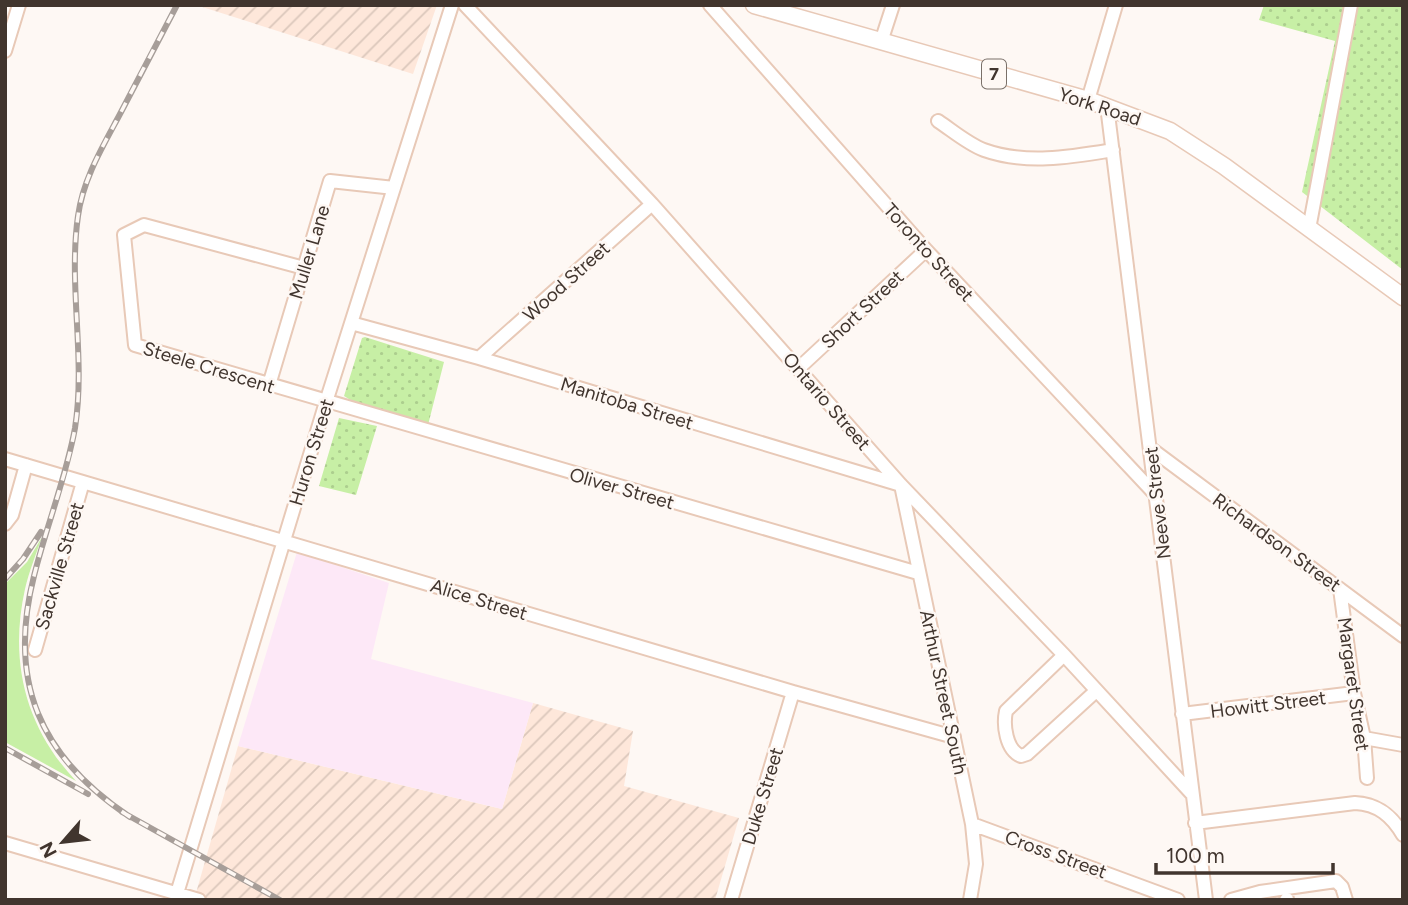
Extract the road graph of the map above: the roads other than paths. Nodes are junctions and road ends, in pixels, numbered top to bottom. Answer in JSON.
{"nodes":[{"id":1,"x":19,"y":5,"type":"edge"},
{"id":2,"x":452,"y":5,"type":"edge"},
{"id":3,"x":466,"y":5,"type":"edge"},
{"id":4,"x":710,"y":5,"type":"edge"},
{"id":5,"x":754,"y":5,"type":"edge"},
{"id":6,"x":892,"y":5,"type":"edge"},
{"id":7,"x":1116,"y":5,"type":"edge"},
{"id":8,"x":1351,"y":5,"type":"edge"},
{"id":9,"x":881,"y":42,"type":"junction"},
{"id":10,"x":5,"y":51,"type":"edge"},
{"id":11,"x":1088,"y":100,"type":"junction"},
{"id":12,"x":1107,"y":106,"type":"junction"},
{"id":13,"x":938,"y":121,"type":"dead end"},
{"id":14,"x":1113,"y":150,"type":"junction"},
{"id":15,"x":394,"y":188,"type":"junction"},
{"id":16,"x":652,"y":204,"type":"junction"},
{"id":17,"x":1309,"y":229,"type":"junction"},
{"id":18,"x":926,"y":250,"type":"junction"},
{"id":19,"x":304,"y":268,"type":"junction"},
{"id":20,"x":1403,"y":297,"type":"edge"},
{"id":21,"x":351,"y":323,"type":"junction"},
{"id":22,"x":479,"y":358,"type":"junction"},
{"id":23,"x":799,"y":368,"type":"junction"},
{"id":24,"x":269,"y":385,"type":"junction"},
{"id":25,"x":326,"y":402,"type":"junction"},
{"id":26,"x":1150,"y":448,"type":"junction"},
{"id":27,"x":5,"y":459,"type":"edge"},
{"id":28,"x":26,"y":465,"type":"junction"},
{"id":29,"x":83,"y":482,"type":"junction"},
{"id":30,"x":901,"y":485,"type":"junction"},
{"id":31,"x":1155,"y":493,"type":"junction"},
{"id":32,"x":5,"y":524,"type":"edge"},
{"id":33,"x":283,"y":541,"type":"junction"},
{"id":34,"x":918,"y":573,"type":"junction"},
{"id":35,"x":1340,"y":589,"type":"junction"},
{"id":36,"x":1403,"y":636,"type":"edge"},
{"id":37,"x":35,"y":650,"type":"dead end"},
{"id":38,"x":1064,"y":655,"type":"junction"},
{"id":39,"x":1096,"y":691,"type":"junction"},
{"id":40,"x":793,"y":692,"type":"junction"},
{"id":41,"x":1354,"y":693,"type":"junction"},
{"id":42,"x":1182,"y":715,"type":"junction"},
{"id":43,"x":954,"y":737,"type":"junction"},
{"id":44,"x":1364,"y":738,"type":"junction"},
{"id":45,"x":1403,"y":744,"type":"edge"},
{"id":46,"x":1367,"y":778,"type":"dead end"},
{"id":47,"x":1192,"y":794,"type":"junction"},
{"id":48,"x":1195,"y":823,"type":"junction"},
{"id":49,"x":972,"y":824,"type":"junction"},
{"id":50,"x":1403,"y":835,"type":"edge"},
{"id":51,"x":5,"y":843,"type":"edge"},
{"id":52,"x":176,"y":896,"type":"edge"},
{"id":53,"x":1287,"y":897,"type":"edge"},
{"id":54,"x":199,"y":900,"type":"edge"},
{"id":55,"x":731,"y":900,"type":"edge"},
{"id":56,"x":971,"y":900,"type":"edge"},
{"id":57,"x":1178,"y":900,"type":"edge"},
{"id":58,"x":1206,"y":900,"type":"edge"},
{"id":59,"x":1231,"y":900,"type":"edge"},
{"id":60,"x":1346,"y":900,"type":"edge"}],
"edges":[{"from":1,"to":10,"type":"street"},
{"from":2,"to":15,"type":"street","name":"Huron Street"},
{"from":3,"to":16,"type":"street","name":"Ontario Street"},
{"from":4,"to":18,"type":"street","name":"Toronto Street"},
{"from":5,"to":9,"type":"main road","name":"York Road","number":"7"},
{"from":6,"to":9,"type":"street"},
{"from":7,"to":11,"type":"street"},
{"from":8,"to":17,"type":"street"},
{"from":9,"to":11,"type":"main road","name":"York Road","number":"7"},
{"from":11,"to":12,"type":"main road","name":"York Road","number":"7"},
{"from":12,"to":14,"type":"street","name":"Neeve Street"},
{"from":12,"to":17,"type":"main road","name":"York Road","number":"7"},
{"from":13,"to":14,"type":"street"},
{"from":14,"to":26,"type":"street","name":"Neeve Street"},
{"from":15,"to":19,"type":"street","name":"Muller Lane"},
{"from":15,"to":21,"type":"street","name":"Huron Street"},
{"from":16,"to":22,"type":"street","name":"Wood Street"},
{"from":16,"to":23,"type":"street","name":"Ontario Street"},
{"from":17,"to":20,"type":"main road","name":"York Road","number":"7"},
{"from":18,"to":23,"type":"street","name":"Short Street"},
{"from":18,"to":31,"type":"street","name":"Toronto Street"},
{"from":19,"to":24,"type":"street","name":"Muller Lane"},
{"from":19,"to":24,"type":"street","name":"Steele Crescent"},
{"from":21,"to":22,"type":"street","name":"Manitoba Street"},
{"from":21,"to":25,"type":"street","name":"Huron Street"},
{"from":22,"to":30,"type":"street","name":"Manitoba Street"},
{"from":23,"to":30,"type":"street","name":"Ontario Street"},
{"from":24,"to":25,"type":"street","name":"Steele Crescent"},
{"from":25,"to":33,"type":"street","name":"Huron Street"},
{"from":25,"to":34,"type":"street","name":"Oliver Street"},
{"from":26,"to":31,"type":"street","name":"Neeve Street"},
{"from":26,"to":35,"type":"street","name":"Richardson Street"},
{"from":27,"to":28,"type":"street","name":"Alice Street"},
{"from":28,"to":29,"type":"street","name":"Alice Street"},
{"from":28,"to":32,"type":"street"},
{"from":29,"to":33,"type":"street","name":"Alice Street"},
{"from":29,"to":37,"type":"street","name":"Sackville Street"},
{"from":30,"to":34,"type":"street","name":"Arthur Street South"},
{"from":30,"to":38,"type":"street","name":"Ontario Street"},
{"from":31,"to":42,"type":"street","name":"Neeve Street"},
{"from":33,"to":40,"type":"street","name":"Alice Street"},
{"from":33,"to":52,"type":"street","name":"Huron Street"},
{"from":34,"to":43,"type":"street","name":"Arthur Street South"},
{"from":35,"to":36,"type":"street","name":"Richardson Street"},
{"from":35,"to":41,"type":"street","name":"Margaret Street"},
{"from":38,"to":39,"type":"street","name":"Ontario Street"},
{"from":38,"to":39,"type":"street"},
{"from":39,"to":47,"type":"street","name":"Ontario Street"},
{"from":40,"to":43,"type":"street","name":"Alice Street"},
{"from":40,"to":55,"type":"street","name":"Duke Street"},
{"from":41,"to":42,"type":"street","name":"Howitt Street"},
{"from":41,"to":44,"type":"street","name":"Margaret Street"},
{"from":42,"to":47,"type":"street","name":"Neeve Street"},
{"from":43,"to":49,"type":"street","name":"Arthur Street South"},
{"from":44,"to":45,"type":"street"},
{"from":44,"to":46,"type":"street","name":"Margaret Street"},
{"from":47,"to":48,"type":"street","name":"Neeve Street"},
{"from":48,"to":50,"type":"street"},
{"from":48,"to":58,"type":"street","name":"Neeve Street"},
{"from":49,"to":56,"type":"street","name":"Arthur Street South"},
{"from":49,"to":57,"type":"street","name":"Cross Street"},
{"from":51,"to":52,"type":"street"},
{"from":52,"to":54,"type":"street"},
{"from":53,"to":59,"type":"street"},
{"from":53,"to":60,"type":"street"}]}
